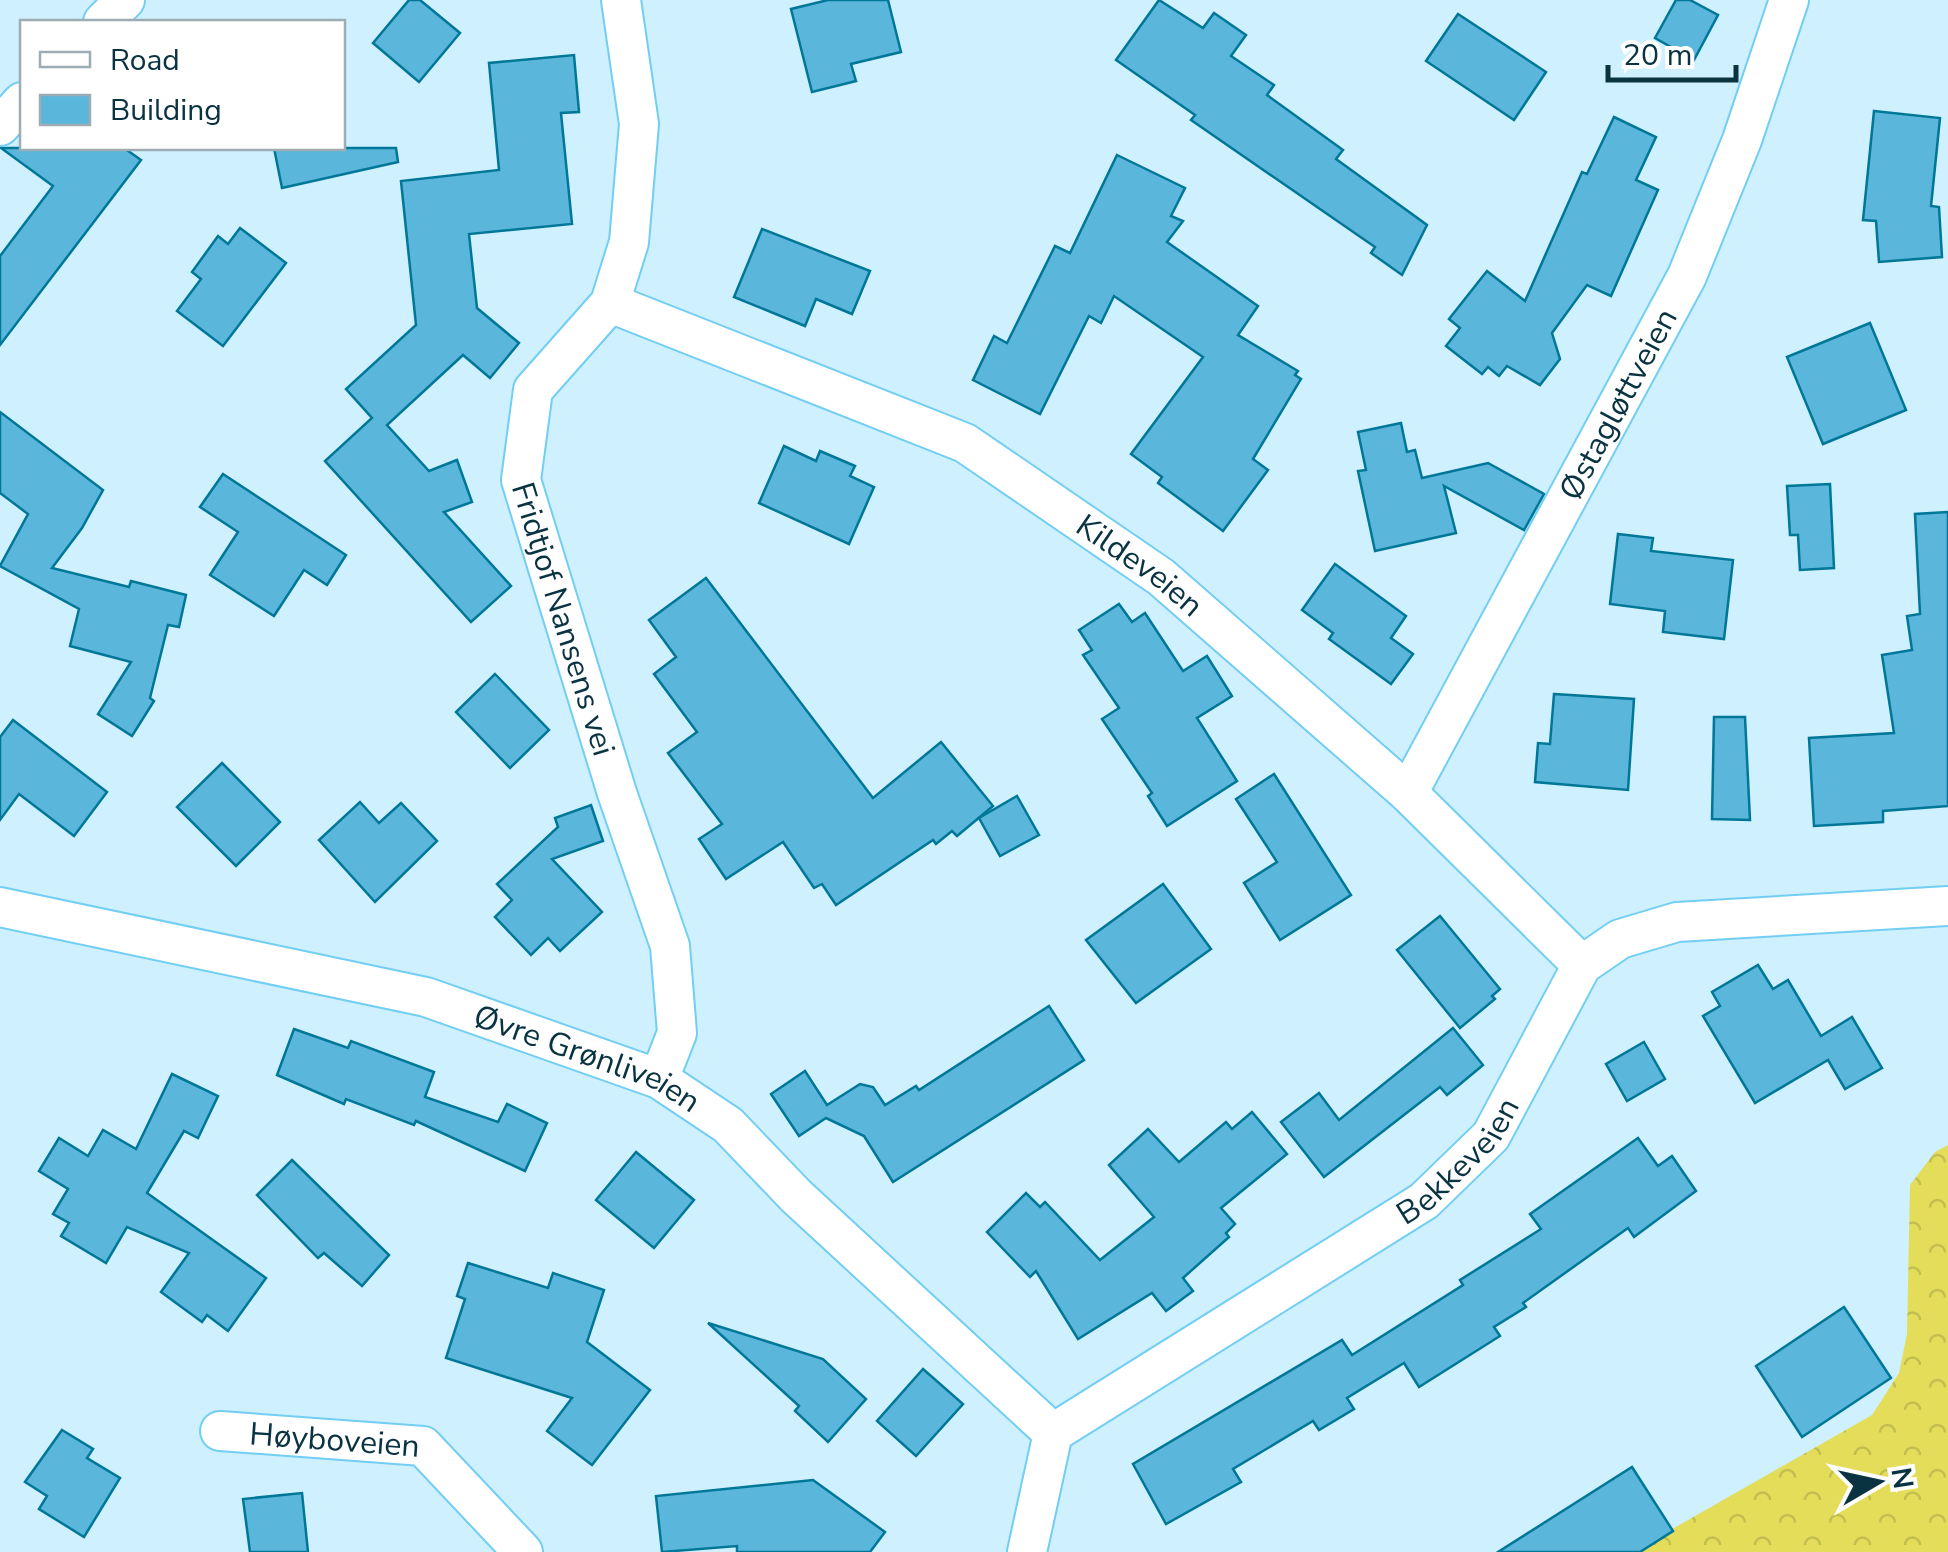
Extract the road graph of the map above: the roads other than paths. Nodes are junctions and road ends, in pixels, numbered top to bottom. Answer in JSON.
{"nodes":[{"id":1,"x":125,"y":0,"type":"edge"},
{"id":2,"x":621,"y":0,"type":"edge"},
{"id":3,"x":1790,"y":0,"type":"edge"},
{"id":4,"x":104,"y":20,"type":"edge"},
{"id":5,"x":20,"y":104,"type":"edge"},
{"id":6,"x":0,"y":126,"type":"edge"},
{"id":7,"x":610,"y":303,"type":"junction"},
{"id":8,"x":1408,"y":792,"type":"junction"},
{"id":9,"x":1948,"y":906,"type":"edge"},
{"id":10,"x":0,"y":907,"type":"edge"},
{"id":11,"x":1582,"y":965,"type":"junction"},
{"id":12,"x":659,"y":1079,"type":"junction"},
{"id":13,"x":220,"y":1431,"type":"dead end"},
{"id":14,"x":1054,"y":1433,"type":"junction"},
{"id":15,"x":523,"y":1552,"type":"edge"},
{"id":16,"x":1028,"y":1552,"type":"edge"}],
"edges":[{"from":1,"to":4,"type":"street"},
{"from":2,"to":7,"type":"street","name":"Fridtjof Nansens vei"},
{"from":3,"to":8,"type":"street","name":"Østagløttveien"},
{"from":5,"to":6,"type":"street"},
{"from":7,"to":8,"type":"street","name":"Kildeveien"},
{"from":7,"to":12,"type":"street","name":"Fridtjof Nansens vei"},
{"from":8,"to":11,"type":"street","name":"Kildeveien"},
{"from":9,"to":11,"type":"street","name":"Bekkeveien"},
{"from":10,"to":12,"type":"street","name":"Øvre Grønliveien"},
{"from":11,"to":14,"type":"street","name":"Bekkeveien"},
{"from":12,"to":14,"type":"street","name":"Øvre Grønliveien"},
{"from":13,"to":15,"type":"street","name":"Høyboveien"},
{"from":14,"to":16,"type":"street"}]}
